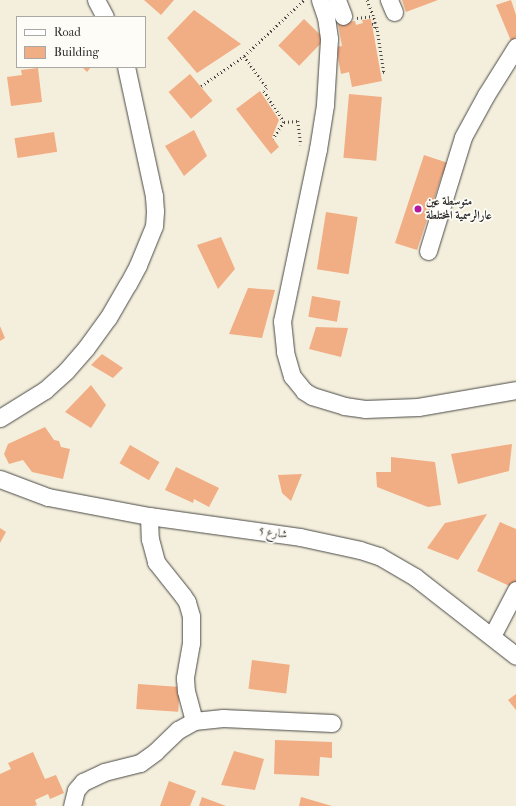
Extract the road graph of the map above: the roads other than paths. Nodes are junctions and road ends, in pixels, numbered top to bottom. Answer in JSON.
{"nodes":[{"id":1,"x":96,"y":0,"type":"edge"},
{"id":2,"x":320,"y":0,"type":"edge"},
{"id":3,"x":338,"y":0,"type":"edge"},
{"id":4,"x":105,"y":16,"type":"edge"},
{"id":5,"x":343,"y":16,"type":"dead end"},
{"id":6,"x":516,"y":47,"type":"edge"},
{"id":7,"x":126,"y":68,"type":"edge"},
{"id":8,"x":428,"y":250,"type":"dead end"},
{"id":9,"x":516,"y":390,"type":"edge"},
{"id":10,"x":0,"y":418,"type":"edge"},
{"id":11,"x":0,"y":479,"type":"edge"},
{"id":12,"x":149,"y":516,"type":"junction"},
{"id":13,"x":516,"y":590,"type":"edge"},
{"id":14,"x":492,"y":636,"type":"junction"},
{"id":15,"x":516,"y":656,"type":"edge"},
{"id":16,"x":194,"y":721,"type":"junction"},
{"id":17,"x":332,"y":723,"type":"dead end"},
{"id":18,"x":72,"y":806,"type":"edge"}],
"edges":[{"from":1,"to":4,"type":"street"},
{"from":2,"to":9,"type":"street"},
{"from":3,"to":5,"type":"street"},
{"from":6,"to":8,"type":"street"},
{"from":7,"to":10,"type":"street"},
{"from":11,"to":12,"type":"street","name":"شارع 5"},
{"from":12,"to":14,"type":"street","name":"شارع 5"},
{"from":12,"to":16,"type":"street"},
{"from":13,"to":14,"type":"street"},
{"from":14,"to":15,"type":"street","name":"شارع 5"},
{"from":16,"to":17,"type":"street"},
{"from":16,"to":18,"type":"street"}]}
